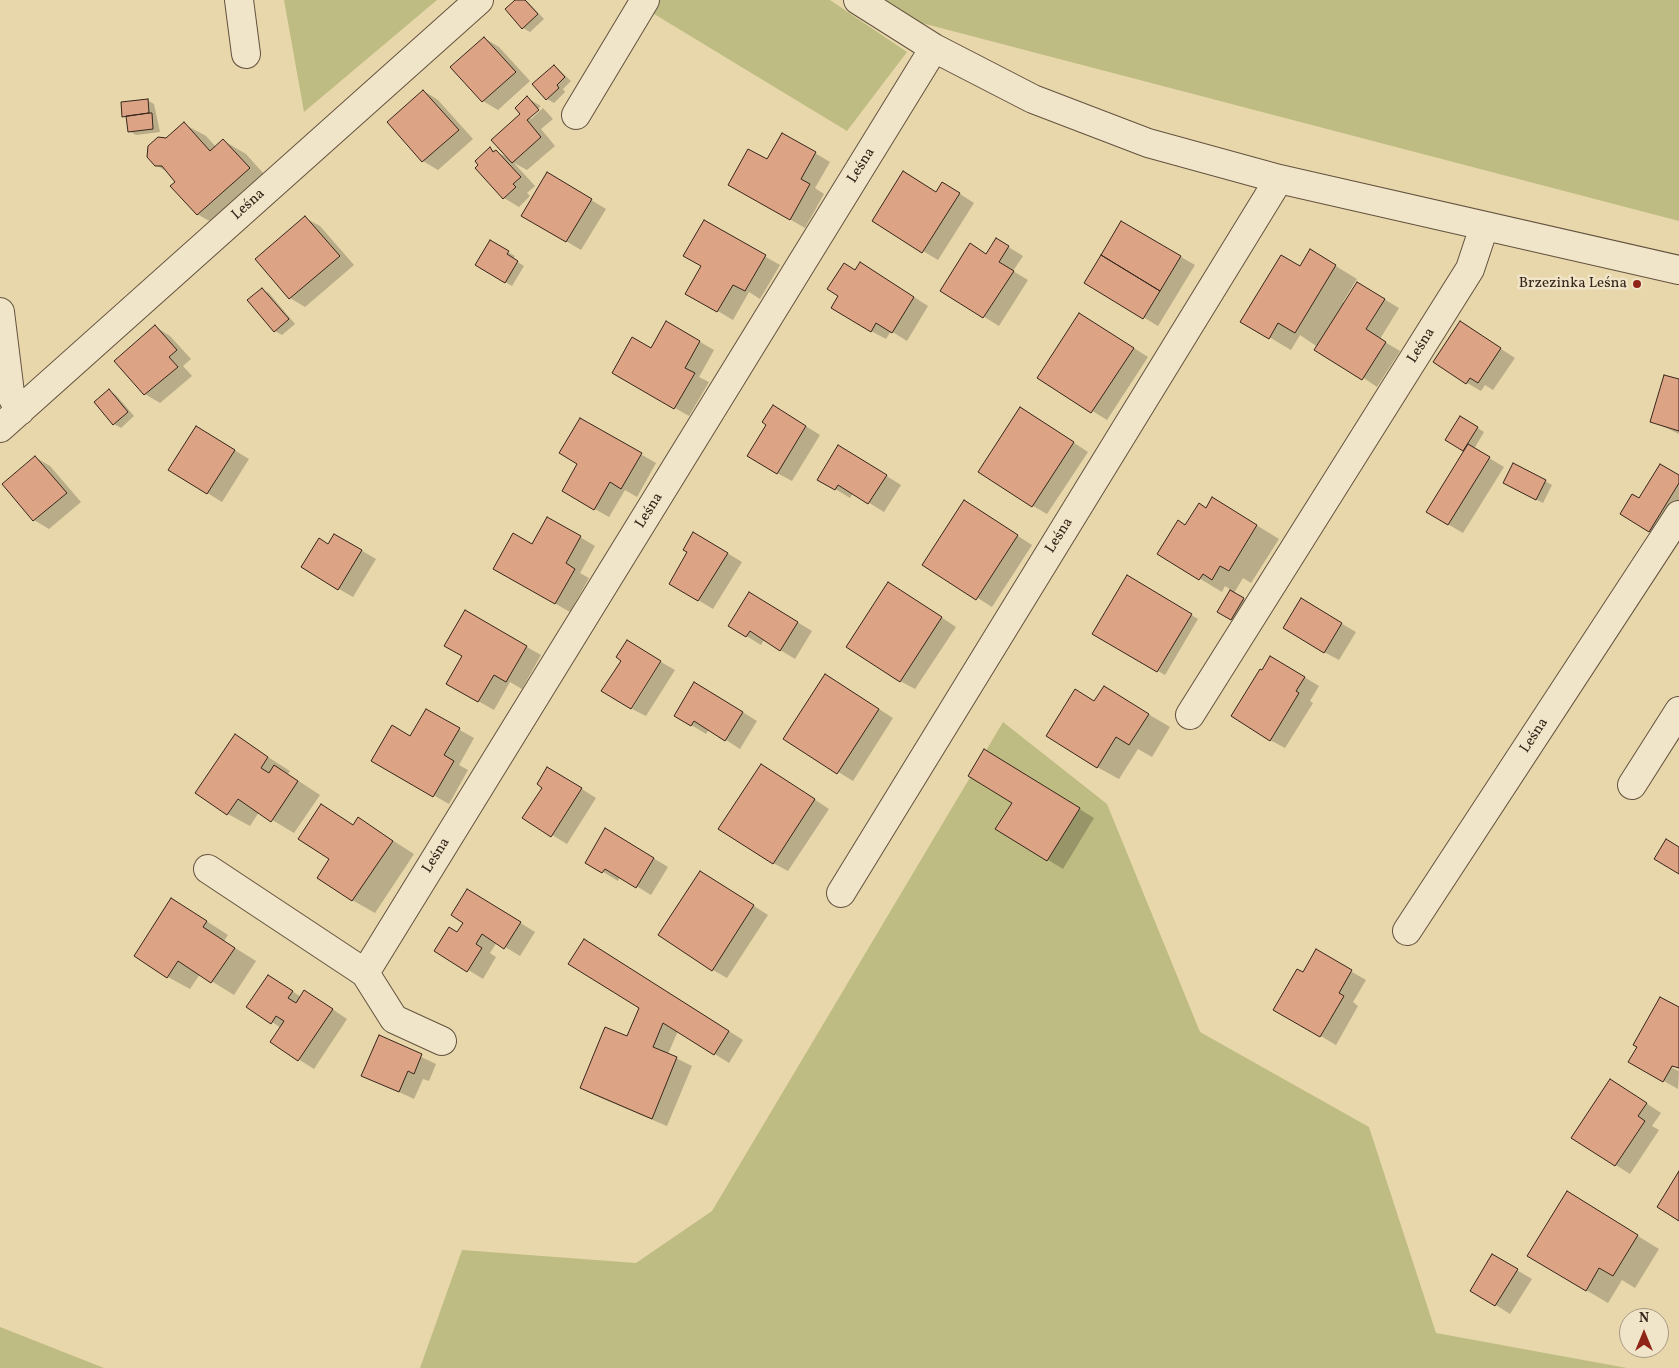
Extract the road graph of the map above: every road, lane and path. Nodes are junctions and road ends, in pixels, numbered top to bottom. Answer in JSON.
{"nodes":[{"id":1,"x":239,"y":0,"type":"edge"},
{"id":2,"x":479,"y":0,"type":"edge"},
{"id":3,"x":645,"y":0,"type":"edge"},
{"id":4,"x":858,"y":0,"type":"edge"},
{"id":5,"x":934,"y":48,"type":"junction"},
{"id":6,"x":246,"y":54,"type":"dead end"},
{"id":7,"x":576,"y":115,"type":"dead end"},
{"id":8,"x":1279,"y":179,"type":"junction"},
{"id":9,"x":1484,"y":226,"type":"junction"},
{"id":10,"x":1679,"y":270,"type":"edge"},
{"id":11,"x":0,"y":312,"type":"edge"},
{"id":12,"x":10,"y":419,"type":"edge"},
{"id":13,"x":1679,"y":515,"type":"edge"},
{"id":14,"x":1679,"y":711,"type":"edge"},
{"id":15,"x":1190,"y":715,"type":"dead end"},
{"id":16,"x":1632,"y":785,"type":"dead end"},
{"id":17,"x":208,"y":869,"type":"dead end"},
{"id":18,"x":841,"y":893,"type":"dead end"},
{"id":19,"x":1407,"y":931,"type":"dead end"},
{"id":20,"x":364,"y":973,"type":"junction"},
{"id":21,"x":442,"y":1041,"type":"dead end"}],
"edges":[{"from":1,"to":6,"type":"street"},
{"from":2,"to":12,"type":"street","name":"Leśna"},
{"from":3,"to":7,"type":"street"},
{"from":4,"to":5,"type":"street"},
{"from":5,"to":8,"type":"street"},
{"from":5,"to":20,"type":"street","name":"Leśna"},
{"from":8,"to":9,"type":"street"},
{"from":8,"to":18,"type":"street","name":"Leśna"},
{"from":9,"to":10,"type":"street"},
{"from":9,"to":15,"type":"street","name":"Leśna"},
{"from":11,"to":12,"type":"street","name":"Leśna"},
{"from":13,"to":19,"type":"street","name":"Leśna"},
{"from":14,"to":16,"type":"street"},
{"from":17,"to":20,"type":"street"},
{"from":20,"to":21,"type":"street"}]}
